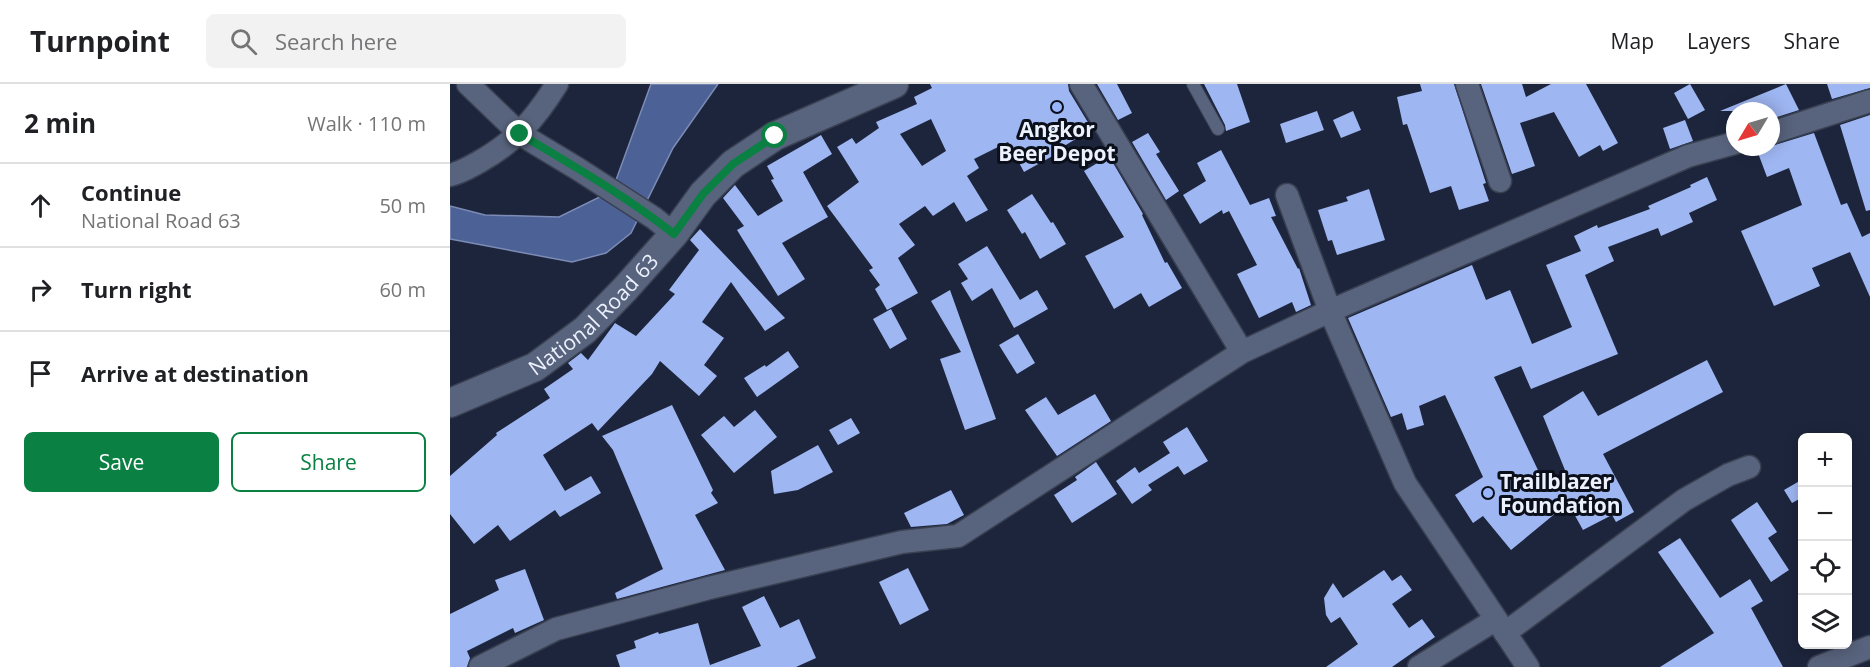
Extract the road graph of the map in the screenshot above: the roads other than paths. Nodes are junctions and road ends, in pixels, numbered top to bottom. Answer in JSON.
{"nodes":[{"id":1,"x":468,"y":84,"type":"edge"},
{"id":2,"x":557,"y":84,"type":"edge"},
{"id":3,"x":894,"y":84,"type":"edge"},
{"id":4,"x":1081,"y":84,"type":"edge"},
{"id":5,"x":1193,"y":84,"type":"edge"},
{"id":6,"x":1467,"y":84,"type":"edge"},
{"id":7,"x":1870,"y":100,"type":"edge"},
{"id":8,"x":1218,"y":129,"type":"dead end"},
{"id":9,"x":1780,"y":130,"type":"edge"},
{"id":10,"x":520,"y":134,"type":"junction"},
{"id":11,"x":1726,"y":145,"type":"edge"},
{"id":12,"x":450,"y":175,"type":"edge"},
{"id":13,"x":1500,"y":181,"type":"dead end"},
{"id":14,"x":1287,"y":195,"type":"dead end"},
{"id":15,"x":664,"y":226,"type":"junction"},
{"id":16,"x":1330,"y":311,"type":"junction"},
{"id":17,"x":1242,"y":352,"type":"junction"},
{"id":18,"x":450,"y":403,"type":"edge"},
{"id":19,"x":1749,"y":467,"type":"dead end"},
{"id":20,"x":1500,"y":626,"type":"junction"},
{"id":21,"x":1870,"y":647,"type":"edge"},
{"id":22,"x":480,"y":667,"type":"edge"},
{"id":23,"x":1419,"y":667,"type":"edge"},
{"id":24,"x":1528,"y":667,"type":"edge"},
{"id":25,"x":1819,"y":667,"type":"edge"}],
"edges":[{"from":1,"to":10,"type":"street"},
{"from":2,"to":10,"type":"street"},
{"from":3,"to":15,"type":"street","name":"National Road 63"},
{"from":4,"to":17,"type":"street"},
{"from":5,"to":8,"type":"lane"},
{"from":6,"to":13,"type":"street"},
{"from":7,"to":9,"type":"street"},
{"from":10,"to":12,"type":"street"},
{"from":10,"to":15,"type":"street"},
{"from":11,"to":16,"type":"street"},
{"from":14,"to":16,"type":"street"},
{"from":15,"to":18,"type":"street","name":"National Road 63"},
{"from":16,"to":17,"type":"street"},
{"from":16,"to":20,"type":"street"},
{"from":17,"to":22,"type":"street"},
{"from":19,"to":20,"type":"street"},
{"from":20,"to":23,"type":"street"},
{"from":20,"to":24,"type":"street"},
{"from":21,"to":25,"type":"street"}]}
